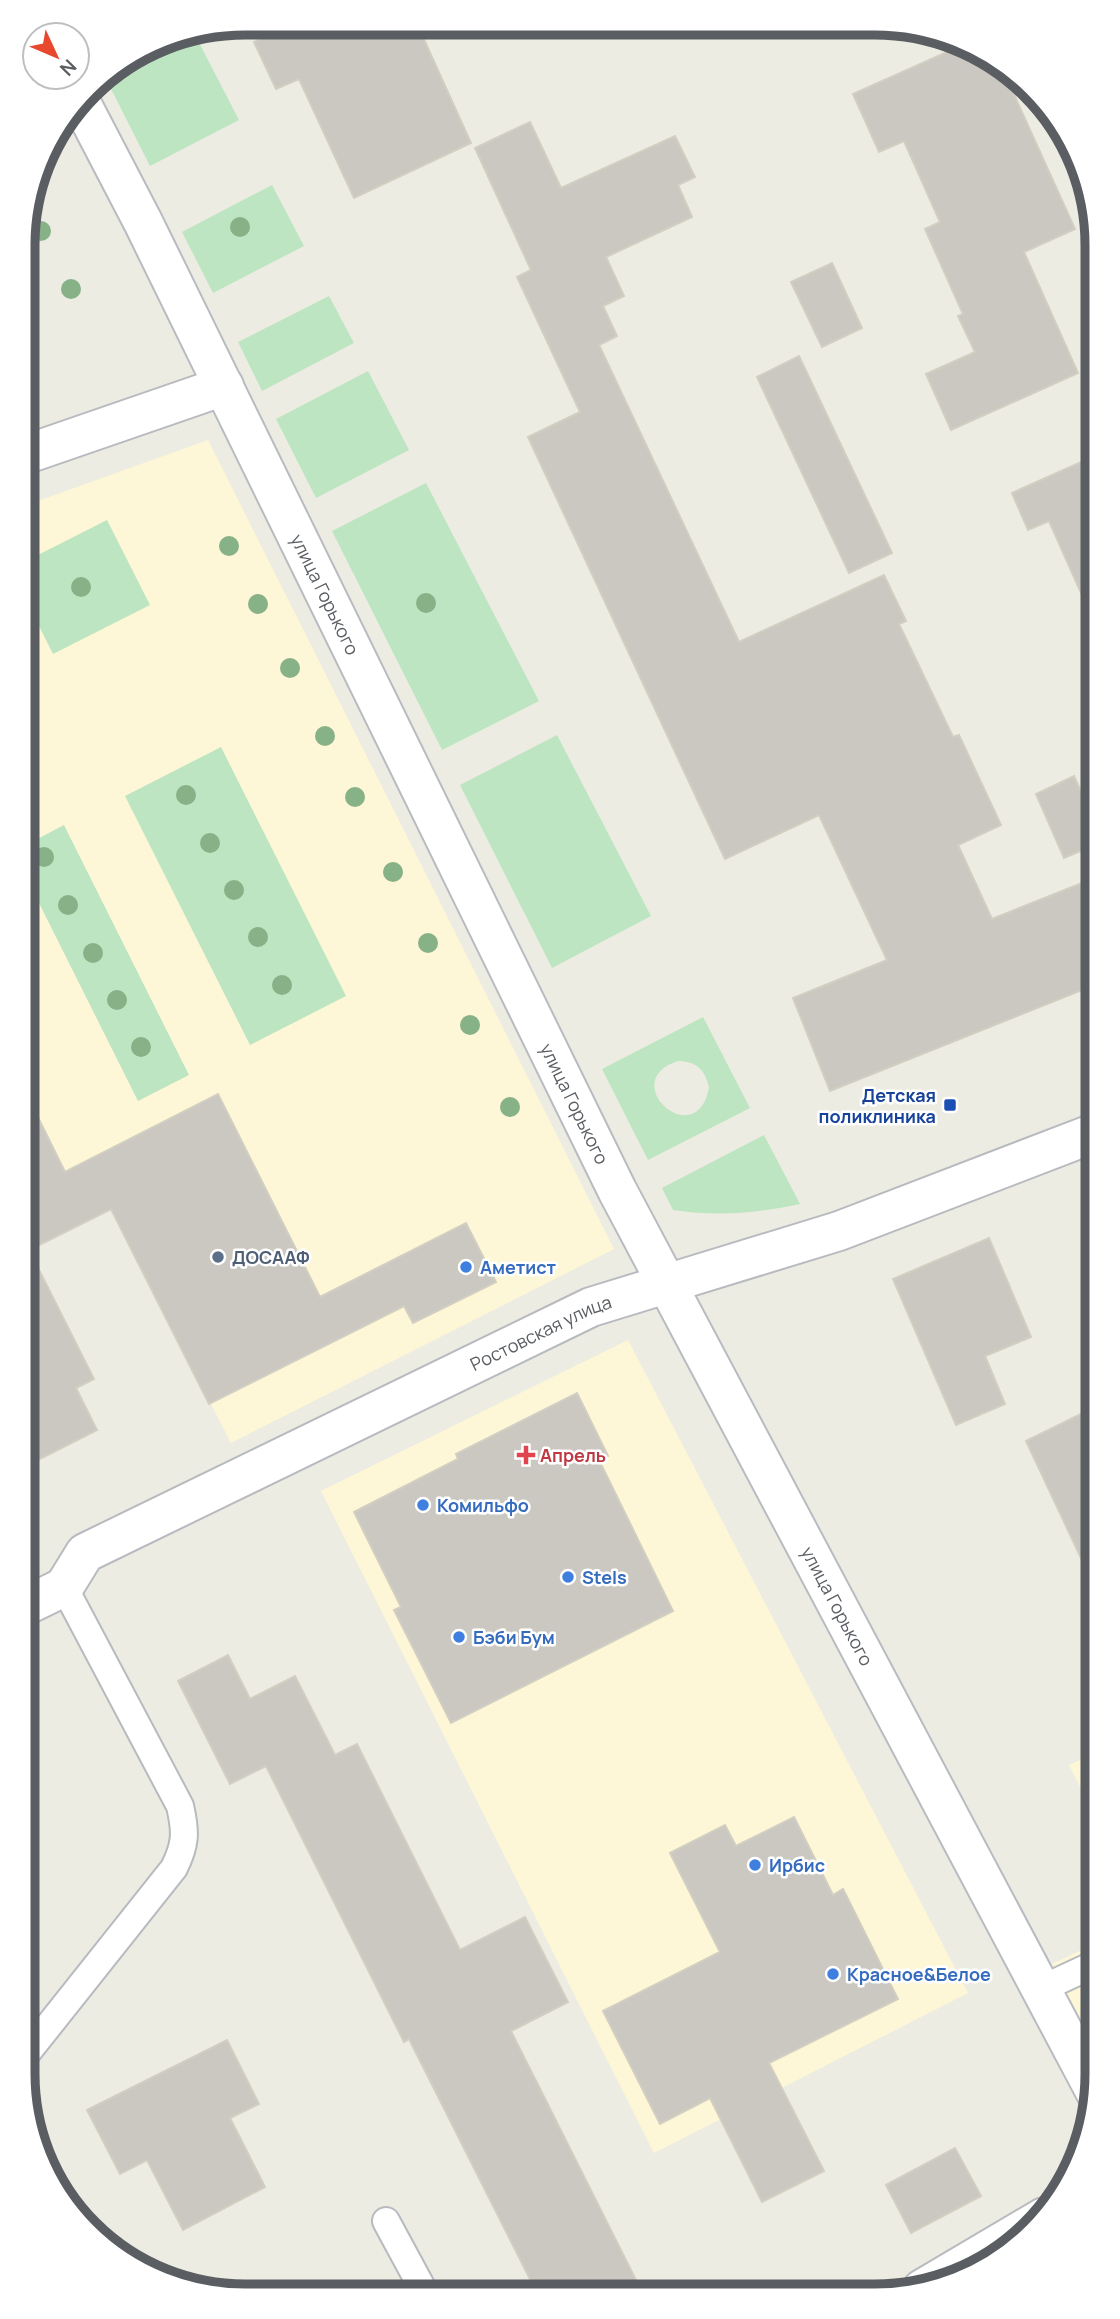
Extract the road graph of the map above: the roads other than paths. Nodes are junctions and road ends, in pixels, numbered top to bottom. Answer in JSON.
{"nodes":[{"id":1,"x":85,"y":110,"type":"edge"},
{"id":2,"x":224,"y":386,"type":"junction"},
{"id":3,"x":35,"y":451,"type":"edge"},
{"id":4,"x":1085,"y":1137,"type":"edge"},
{"id":5,"x":666,"y":1284,"type":"junction"},
{"id":6,"x":64,"y":1587,"type":"junction"},
{"id":7,"x":35,"y":1601,"type":"edge"},
{"id":8,"x":1085,"y":1969,"type":"edge"},
{"id":9,"x":1041,"y":1989,"type":"junction"},
{"id":10,"x":35,"y":2043,"type":"edge"},
{"id":11,"x":1085,"y":2072,"type":"edge"},
{"id":12,"x":386,"y":2221,"type":"dead end"},
{"id":13,"x":1003,"y":2241,"type":"edge"},
{"id":14,"x":963,"y":2264,"type":"edge"},
{"id":15,"x":420,"y":2284,"type":"edge"}],
"edges":[{"from":1,"to":2,"type":"main road","name":"улица Горького"},
{"from":2,"to":3,"type":"main road"},
{"from":2,"to":5,"type":"main road","name":"улица Горького"},
{"from":4,"to":5,"type":"main road","name":"Ростовская улица"},
{"from":5,"to":6,"type":"main road","name":"Ростовская улица"},
{"from":5,"to":9,"type":"main road","name":"улица Горького"},
{"from":6,"to":7,"type":"main road"},
{"from":6,"to":10,"type":"lane"},
{"from":8,"to":9,"type":"lane"},
{"from":9,"to":11,"type":"main road","name":"улица Горького"},
{"from":12,"to":15,"type":"lane"},
{"from":13,"to":14,"type":"main road"}]}
